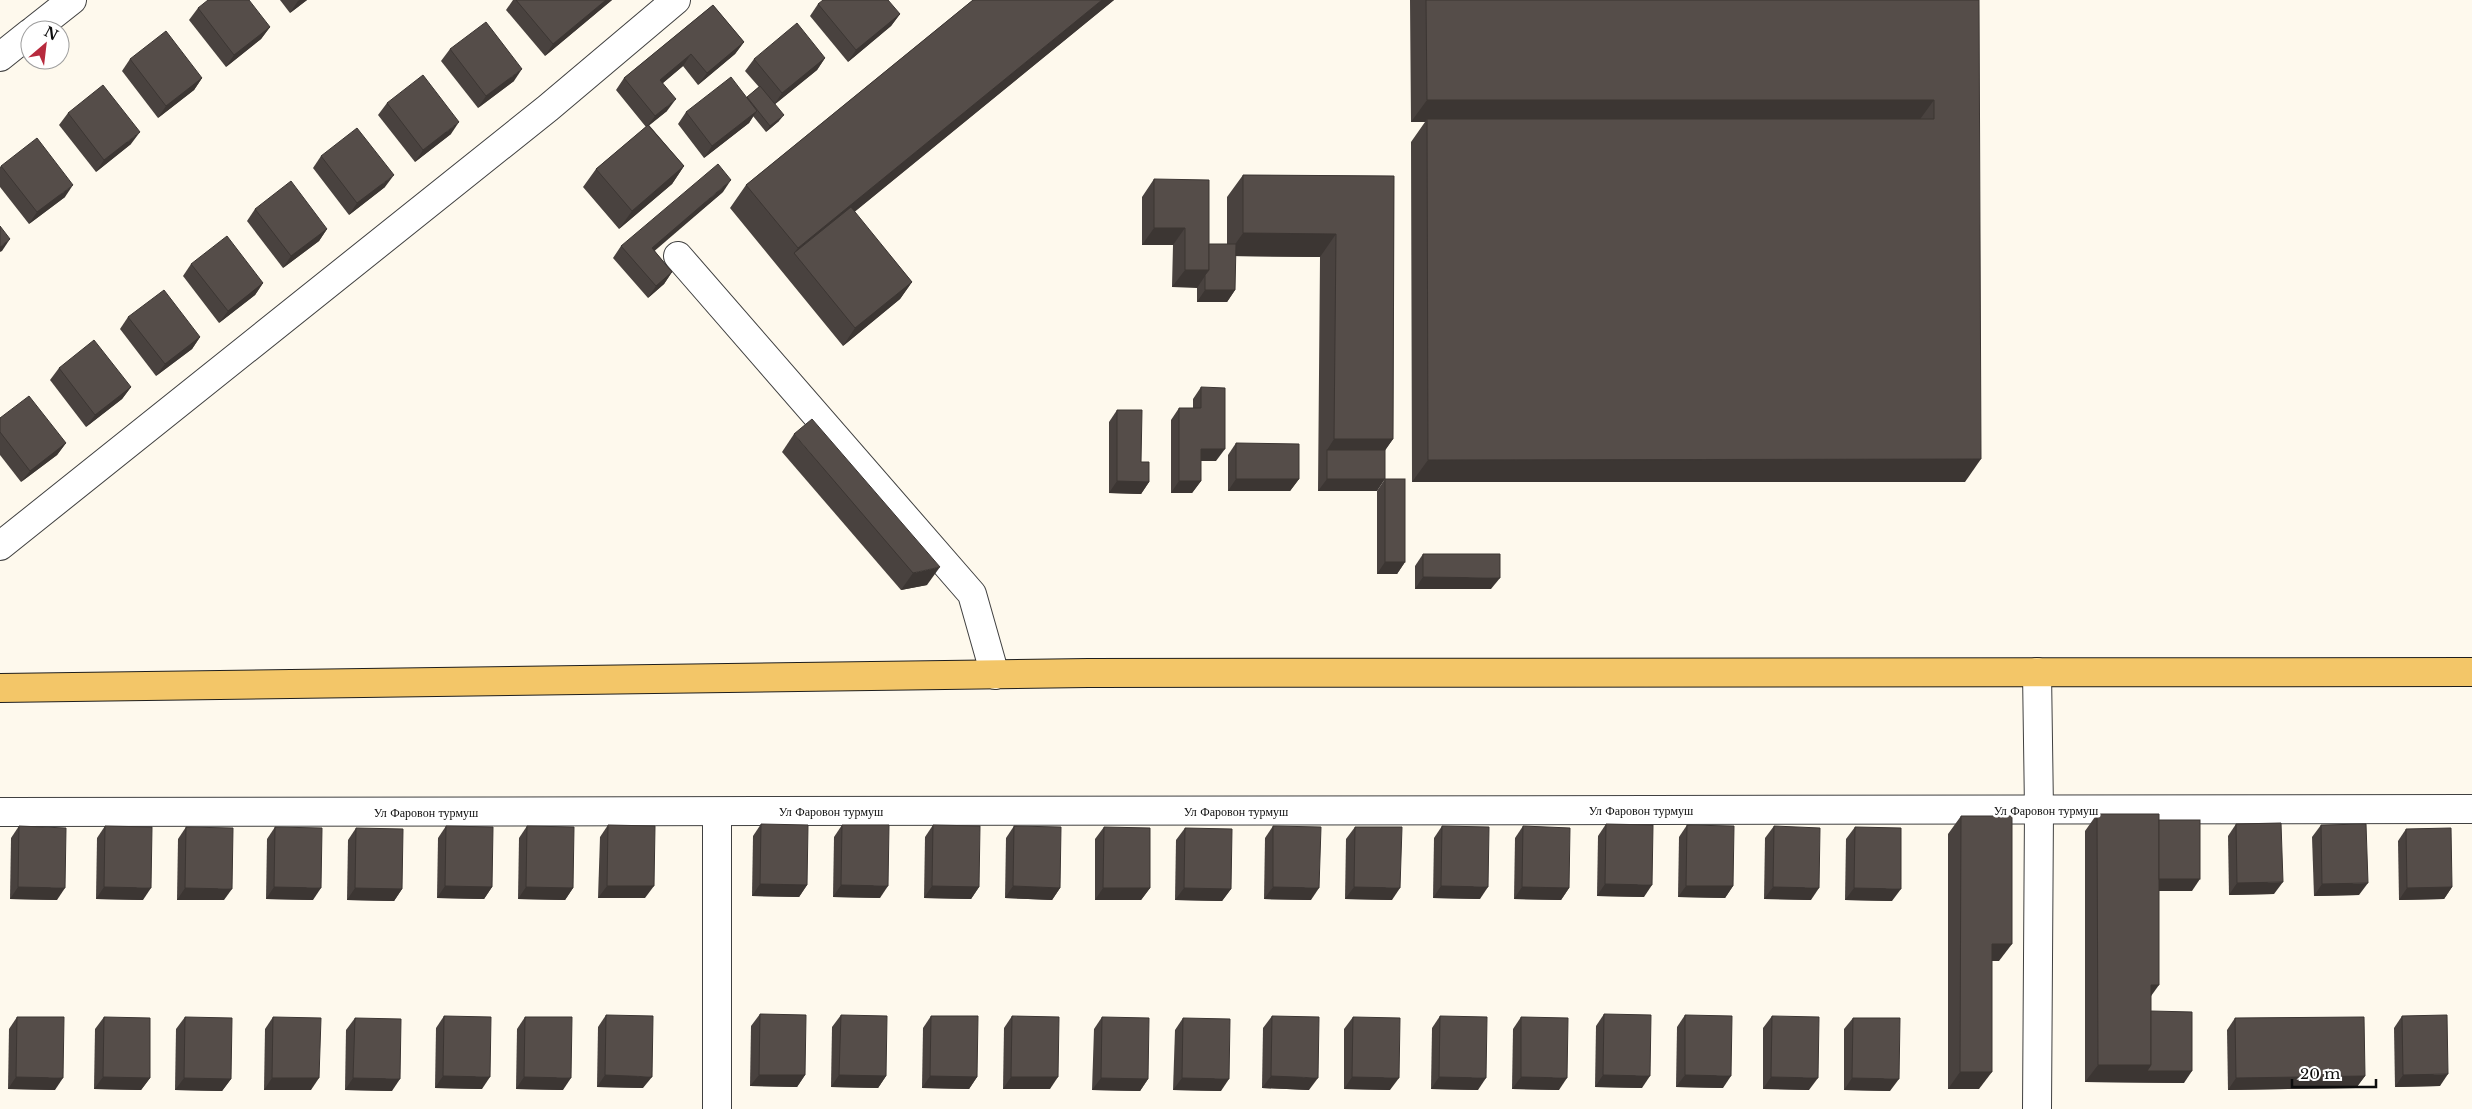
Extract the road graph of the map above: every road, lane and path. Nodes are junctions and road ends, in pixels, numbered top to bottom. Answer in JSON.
{"nodes":[{"id":1,"x":72,"y":0,"type":"edge"},
{"id":2,"x":676,"y":0,"type":"edge"},
{"id":3,"x":47,"y":20,"type":"edge"},
{"id":4,"x":20,"y":41,"type":"edge"},
{"id":5,"x":0,"y":57,"type":"edge"},
{"id":6,"x":678,"y":256,"type":"dead end"},
{"id":7,"x":0,"y":546,"type":"edge"},
{"id":8,"x":2037,"y":672,"type":"junction"},
{"id":9,"x":2472,"y":672,"type":"edge"},
{"id":10,"x":995,"y":675,"type":"junction"},
{"id":11,"x":0,"y":688,"type":"edge"},
{"id":12,"x":2472,"y":809,"type":"edge"},
{"id":13,"x":2039,"y":810,"type":"junction"},
{"id":14,"x":0,"y":812,"type":"edge"},
{"id":15,"x":717,"y":812,"type":"junction"},
{"id":16,"x":717,"y":1109,"type":"edge"},
{"id":17,"x":2036,"y":1109,"type":"edge"}],
"edges":[{"from":1,"to":3,"type":"street"},
{"from":2,"to":7,"type":"street"},
{"from":4,"to":5,"type":"street"},
{"from":6,"to":10,"type":"street"},
{"from":8,"to":9,"type":"main road"},
{"from":8,"to":10,"type":"main road"},
{"from":8,"to":13,"type":"street"},
{"from":10,"to":11,"type":"main road"},
{"from":12,"to":13,"type":"street","name":"Ул Фаровон турмуш"},
{"from":13,"to":15,"type":"street","name":"Ул Фаровон турмуш"},
{"from":13,"to":17,"type":"street"},
{"from":14,"to":15,"type":"street","name":"Ул Фаровон турмуш"},
{"from":15,"to":16,"type":"street"}]}
